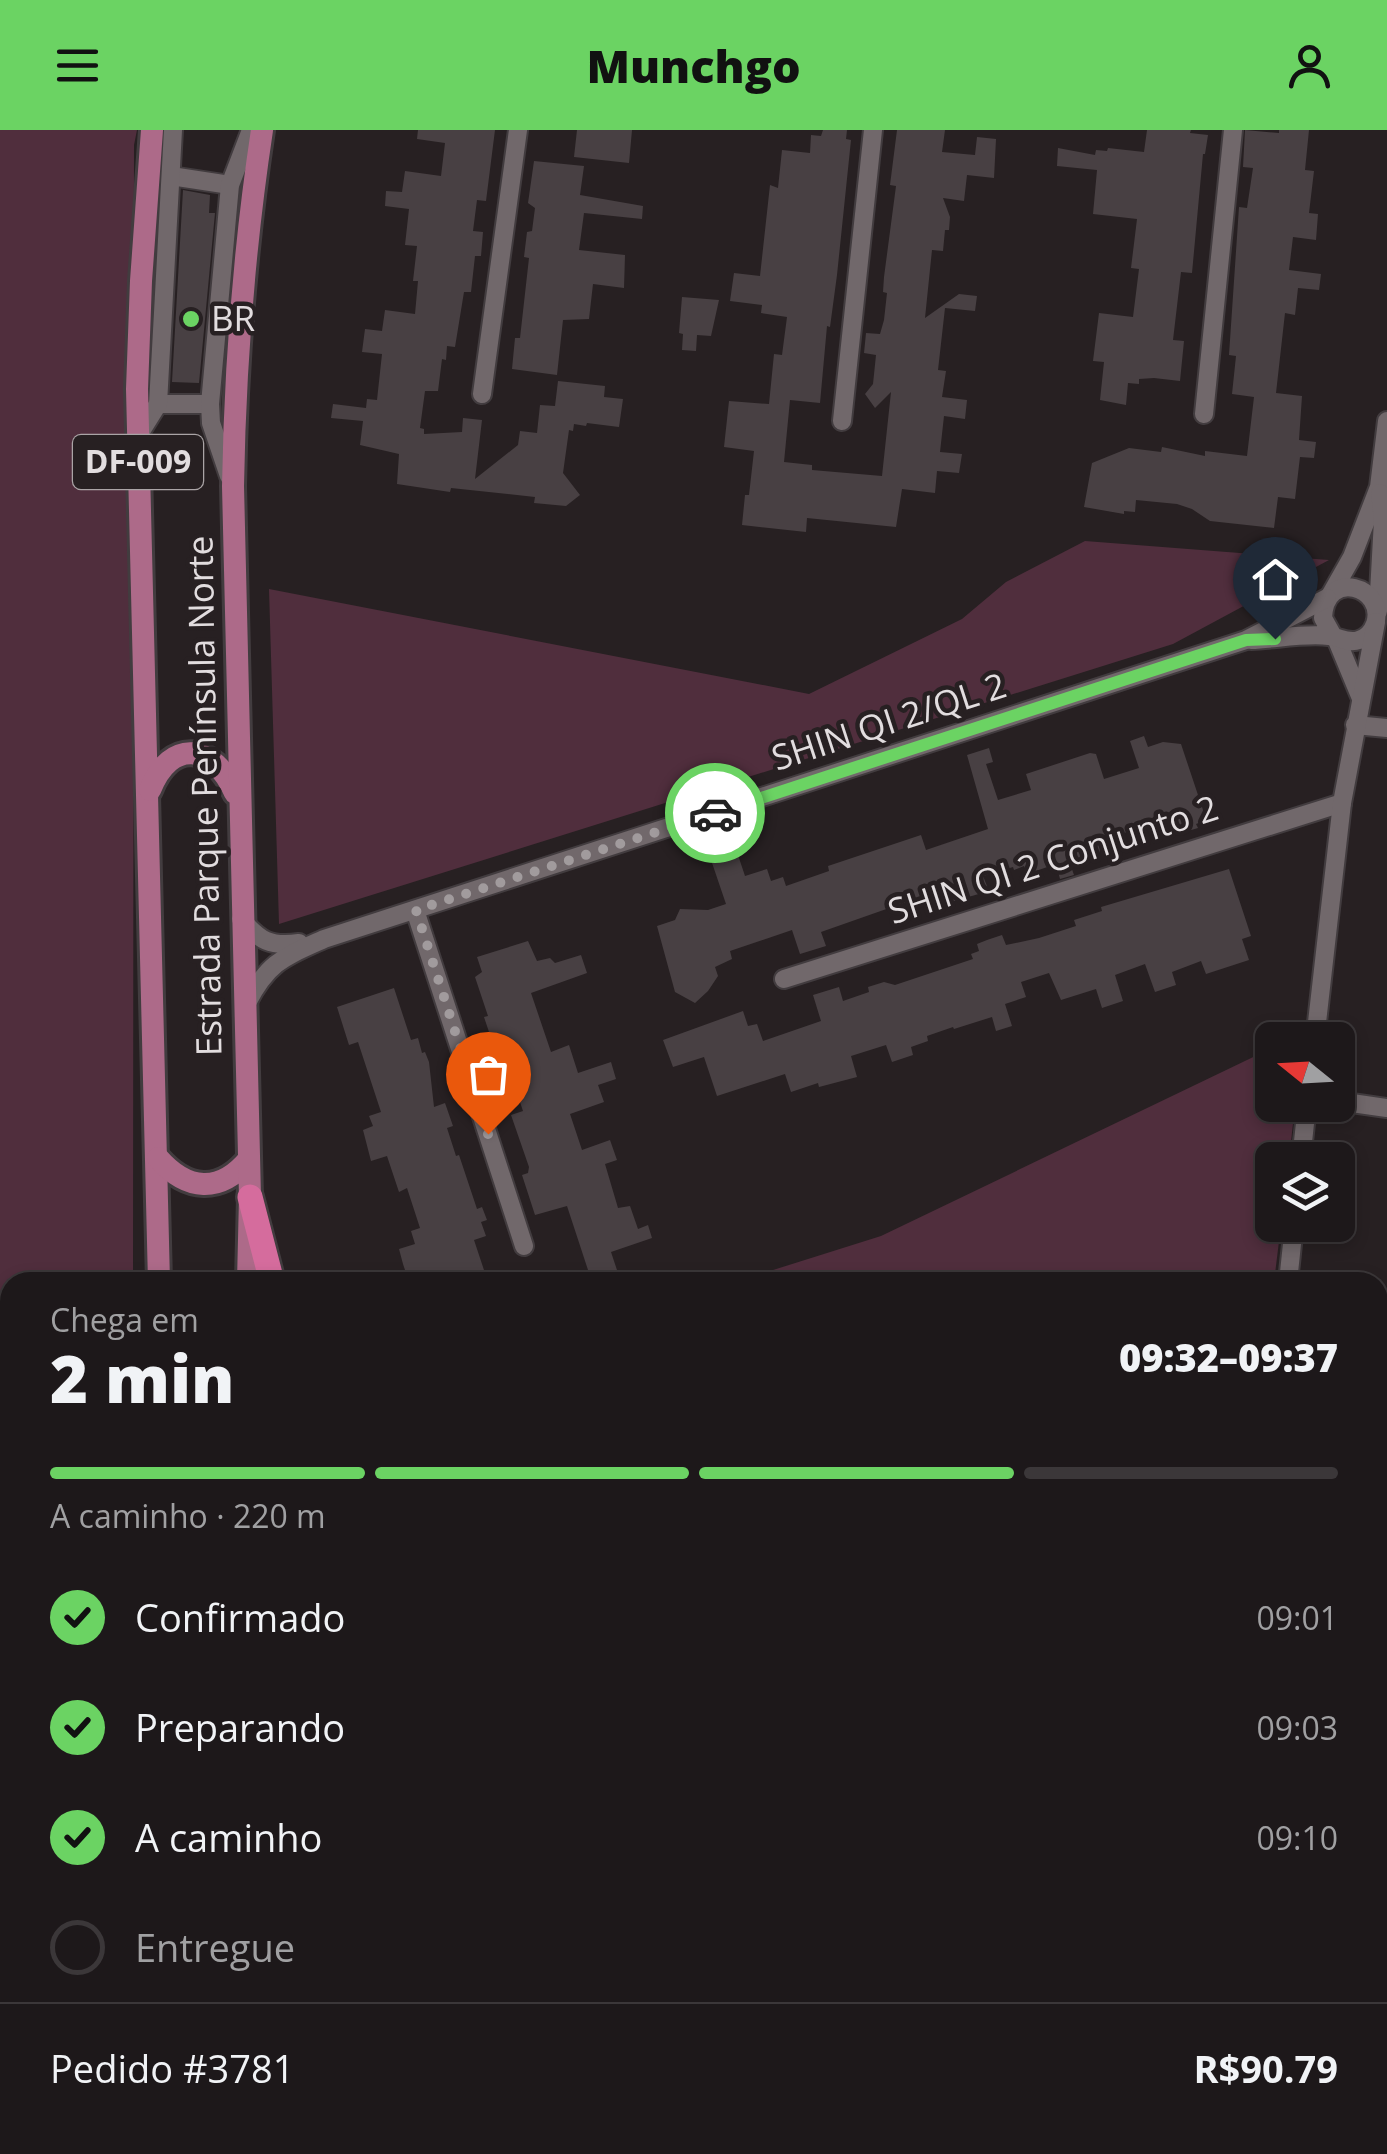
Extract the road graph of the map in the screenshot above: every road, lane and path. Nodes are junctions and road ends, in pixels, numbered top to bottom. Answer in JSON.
{"nodes":[{"id":1,"x":152,"y":130,"type":"edge"},
{"id":2,"x":173,"y":130,"type":"edge"},
{"id":3,"x":251,"y":130,"type":"edge"},
{"id":4,"x":262,"y":130,"type":"edge"},
{"id":5,"x":518,"y":130,"type":"edge"},
{"id":6,"x":874,"y":130,"type":"edge"},
{"id":7,"x":1233,"y":130,"type":"edge"},
{"id":8,"x":172,"y":176,"type":"junction"},
{"id":9,"x":230,"y":185,"type":"junction"},
{"id":10,"x":482,"y":394,"type":"dead end"},
{"id":11,"x":158,"y":404,"type":"junction"},
{"id":12,"x":210,"y":404,"type":"junction"},
{"id":13,"x":1204,"y":414,"type":"dead end"},
{"id":14,"x":842,"y":421,"type":"dead end"},
{"id":15,"x":1387,"y":421,"type":"edge"},
{"id":16,"x":138,"y":436,"type":"junction"},
{"id":17,"x":233,"y":486,"type":"junction"},
{"id":18,"x":1379,"y":487,"type":"junction"},
{"id":19,"x":1329,"y":596,"type":"junction"},
{"id":20,"x":1377,"y":618,"type":"junction"},
{"id":21,"x":1334,"y":637,"type":"junction"},
{"id":22,"x":1246,"y":640,"type":"junction"},
{"id":23,"x":1360,"y":696,"type":"junction"},
{"id":24,"x":1355,"y":725,"type":"junction"},
{"id":25,"x":1387,"y":728,"type":"edge"},
{"id":26,"x":148,"y":795,"type":"junction"},
{"id":27,"x":238,"y":801,"type":"junction"},
{"id":28,"x":1342,"y":803,"type":"junction"},
{"id":29,"x":416,"y":910,"type":"junction"},
{"id":30,"x":241,"y":920,"type":"junction"},
{"id":31,"x":324,"y":940,"type":"junction"},
{"id":32,"x":784,"y":980,"type":"dead end"},
{"id":33,"x":244,"y":1008,"type":"junction"},
{"id":34,"x":1316,"y":1022,"type":"edge"},
{"id":35,"x":1355,"y":1104,"type":"edge"},
{"id":36,"x":1387,"y":1108,"type":"edge"},
{"id":37,"x":158,"y":1158,"type":"junction"},
{"id":38,"x":249,"y":1159,"type":"junction"},
{"id":39,"x":250,"y":1197,"type":"junction"},
{"id":40,"x":1292,"y":1242,"type":"edge"},
{"id":41,"x":524,"y":1246,"type":"dead end"},
{"id":42,"x":160,"y":1272,"type":"edge"},
{"id":43,"x":248,"y":1272,"type":"edge"},
{"id":44,"x":269,"y":1272,"type":"edge"},
{"id":45,"x":1289,"y":1272,"type":"edge"}],
"edges":[{"from":1,"to":16,"type":"main road","name":"Estrada Parque Península Norte","number":"DF-009"},
{"from":2,"to":8,"type":"street"},
{"from":3,"to":9,"type":"street"},
{"from":4,"to":17,"type":"main road","name":"Estrada Parque Península Norte","number":"DF-009"},
{"from":5,"to":10,"type":"street"},
{"from":6,"to":14,"type":"street"},
{"from":7,"to":13,"type":"street"},
{"from":8,"to":9,"type":"street"},
{"from":8,"to":11,"type":"street"},
{"from":9,"to":12,"type":"street"},
{"from":11,"to":12,"type":"street"},
{"from":11,"to":16,"type":"street"},
{"from":12,"to":17,"type":"street"},
{"from":15,"to":18,"type":"street"},
{"from":16,"to":26,"type":"main road","name":"Estrada Parque Península Norte","number":"DF-009"},
{"from":17,"to":27,"type":"main road","name":"Estrada Parque Península Norte","number":"DF-009"},
{"from":18,"to":19,"type":"street"},
{"from":18,"to":20,"type":"street"},
{"from":19,"to":20,"type":"street"},
{"from":19,"to":21,"type":"street"},
{"from":19,"to":22,"type":"street","name":"SHIN QI 2/QL 2"},
{"from":20,"to":21,"type":"street"},
{"from":20,"to":23,"type":"street"},
{"from":21,"to":22,"type":"street","name":"SHIN QI 2/QL 2"},
{"from":21,"to":23,"type":"street"},
{"from":22,"to":29,"type":"street","name":"SHIN QI 2/QL 2"},
{"from":23,"to":24,"type":"street"},
{"from":24,"to":25,"type":"street"},
{"from":24,"to":28,"type":"street"},
{"from":26,"to":27,"type":"main road"},
{"from":26,"to":37,"type":"main road","name":"Estrada Parque Península Norte","number":"DF-009"},
{"from":27,"to":30,"type":"main road","name":"Estrada Parque Península Norte","number":"DF-009"},
{"from":28,"to":32,"type":"street","name":"SHIN QI 2 Conjunto 2"},
{"from":28,"to":34,"type":"street"},
{"from":29,"to":31,"type":"street","name":"SHIN QI 2/QL 2"},
{"from":29,"to":41,"type":"street"},
{"from":30,"to":31,"type":"street","name":"SHIN QI 2/QL 2"},
{"from":30,"to":33,"type":"main road","name":"Estrada Parque Península Norte","number":"DF-009"},
{"from":31,"to":33,"type":"street","name":"SHIN QI 2/QL 2"},
{"from":33,"to":38,"type":"main road","name":"Estrada Parque Península Norte","number":"DF-009"},
{"from":35,"to":36,"type":"street"},
{"from":37,"to":38,"type":"main road"},
{"from":37,"to":42,"type":"main road","name":"Estrada Parque Península Norte","number":"DF-009"},
{"from":38,"to":39,"type":"main road","name":"Estrada Parque Península Norte","number":"DF-009"},
{"from":39,"to":43,"type":"main road","name":"Estrada Parque Península Norte","number":"DF-009"},
{"from":39,"to":44,"type":"highway"},
{"from":40,"to":45,"type":"street"}]}
